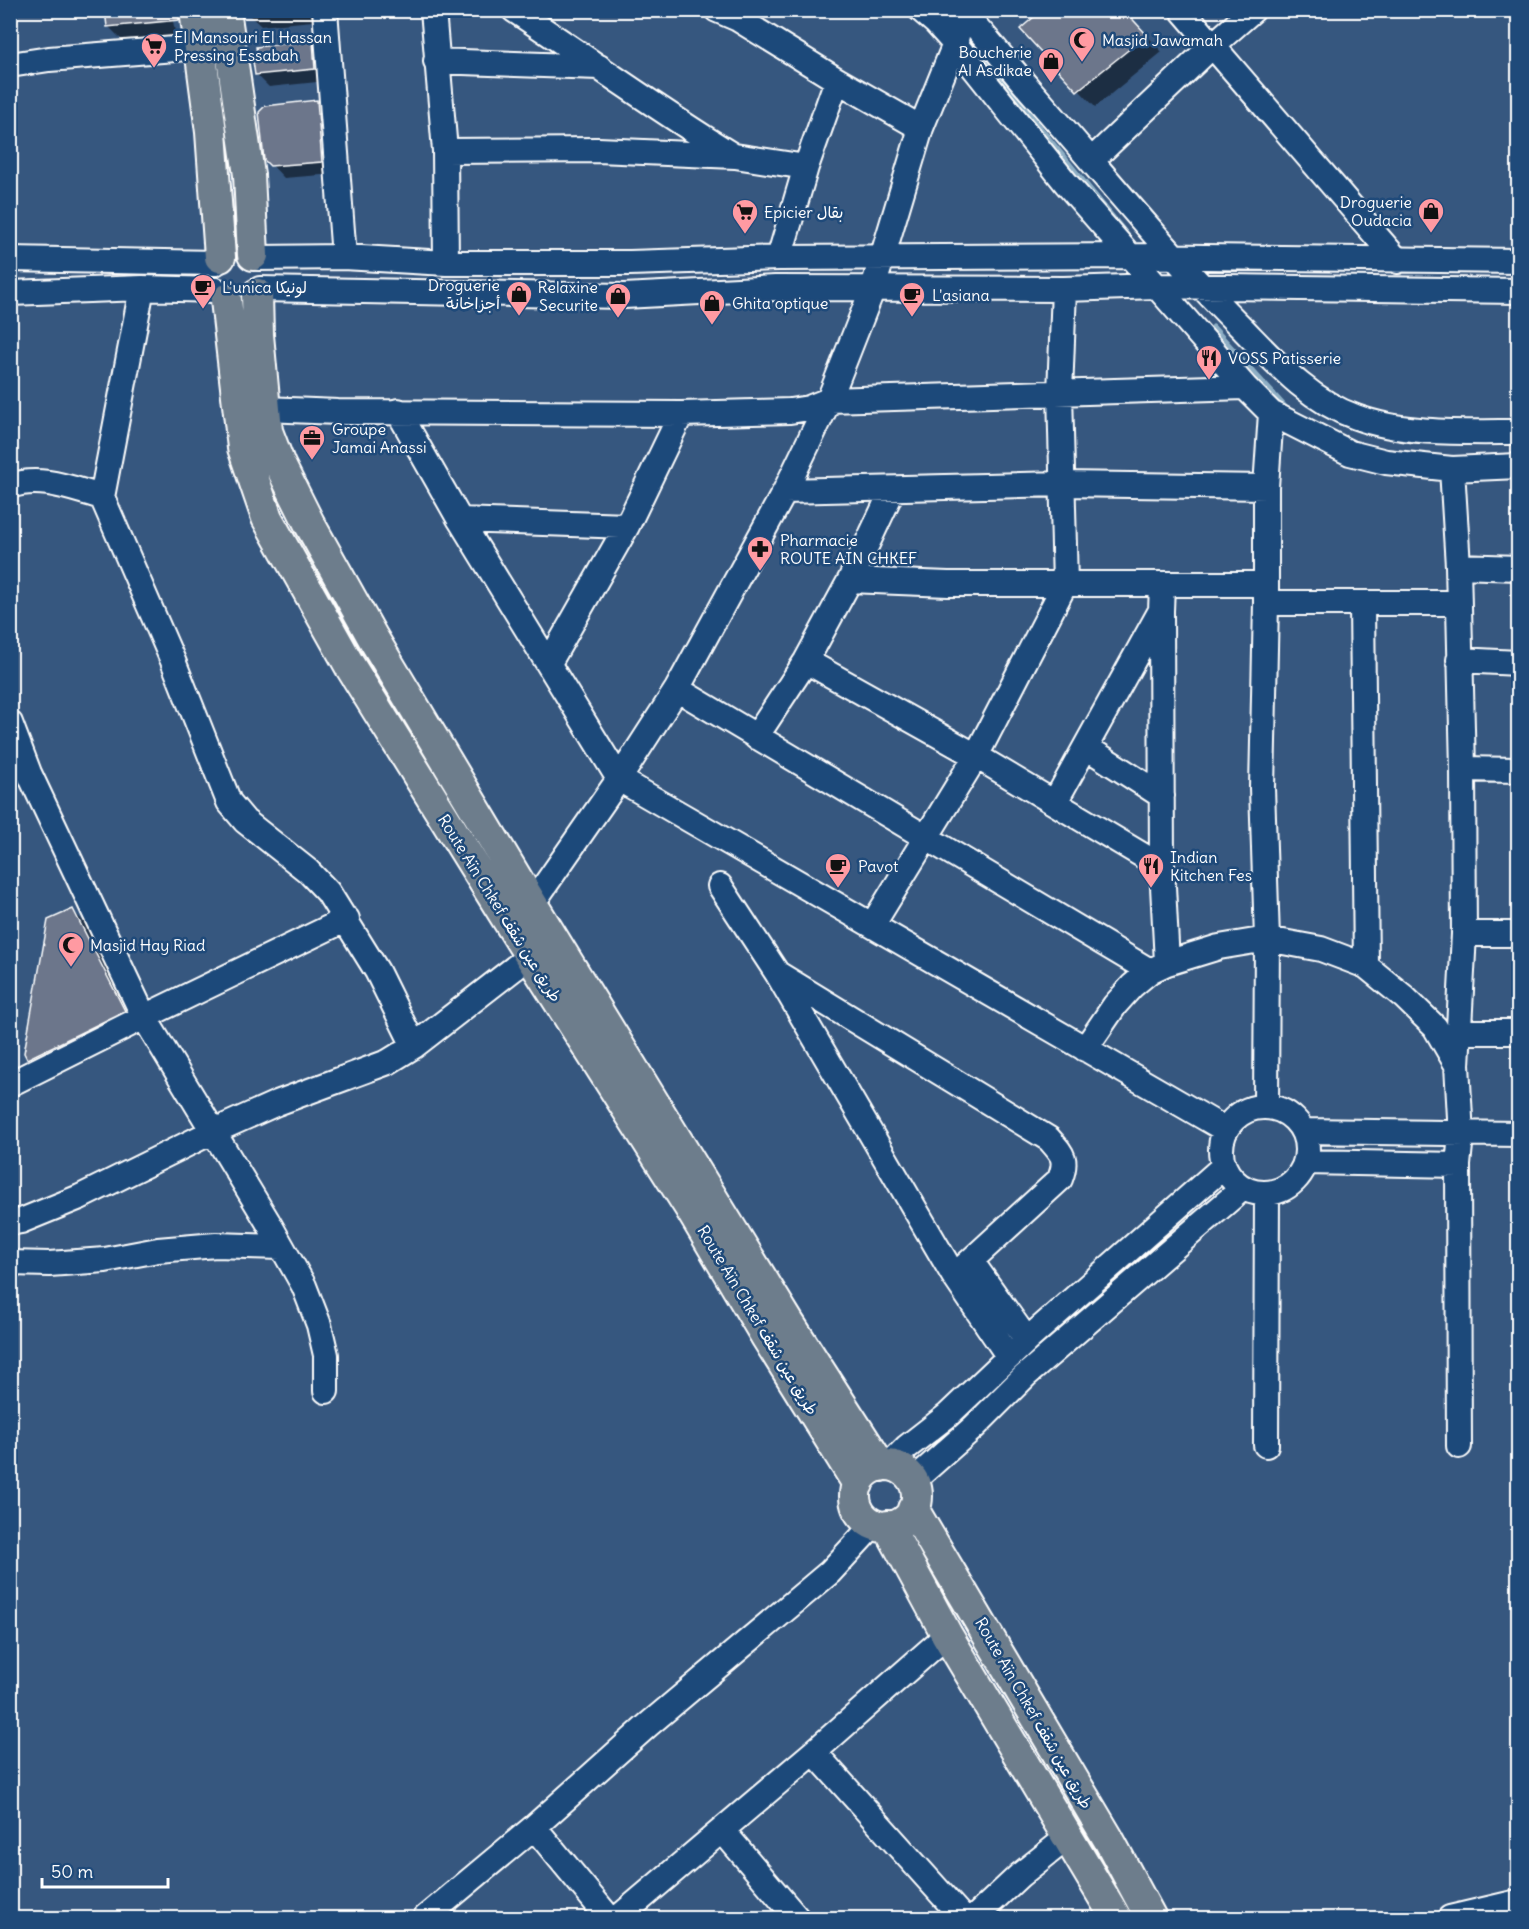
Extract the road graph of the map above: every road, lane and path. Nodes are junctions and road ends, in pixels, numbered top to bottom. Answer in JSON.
{"nodes":[{"id":1,"x":195,"y":10,"type":"edge"},
{"id":2,"x":225,"y":10,"type":"edge"},
{"id":3,"x":325,"y":10,"type":"edge"},
{"id":4,"x":433,"y":10,"type":"edge"},
{"id":5,"x":514,"y":10,"type":"edge"},
{"id":6,"x":717,"y":10,"type":"edge"},
{"id":7,"x":921,"y":10,"type":"edge"},
{"id":8,"x":1182,"y":10,"type":"edge"},
{"id":9,"x":1252,"y":10,"type":"edge"},
{"id":10,"x":962,"y":11,"type":"edge"},
{"id":11,"x":955,"y":44,"type":"junction"},
{"id":12,"x":1212,"y":46,"type":"junction"},
{"id":13,"x":200,"y":47,"type":"junction"},
{"id":14,"x":436,"y":61,"type":"junction"},
{"id":15,"x":10,"y":65,"type":"edge"},
{"id":16,"x":600,"y":67,"type":"junction"},
{"id":17,"x":837,"y":80,"type":"junction"},
{"id":18,"x":921,"y":128,"type":"junction"},
{"id":19,"x":445,"y":151,"type":"junction"},
{"id":20,"x":735,"y":156,"type":"junction"},
{"id":21,"x":1092,"y":160,"type":"junction"},
{"id":22,"x":806,"y":167,"type":"junction"},
{"id":23,"x":255,"y":256,"type":"junction"},
{"id":24,"x":1132,"y":256,"type":"junction"},
{"id":25,"x":1174,"y":256,"type":"junction"},
{"id":26,"x":344,"y":257,"type":"junction"},
{"id":27,"x":882,"y":257,"type":"junction"},
{"id":28,"x":779,"y":258,"type":"junction"},
{"id":29,"x":10,"y":259,"type":"edge"},
{"id":30,"x":1398,"y":261,"type":"junction"},
{"id":31,"x":1518,"y":261,"type":"edge"},
{"id":32,"x":446,"y":263,"type":"junction"},
{"id":33,"x":219,"y":277,"type":"junction"},
{"id":34,"x":1158,"y":286,"type":"junction"},
{"id":35,"x":1200,"y":287,"type":"junction"},
{"id":36,"x":142,"y":288,"type":"junction"},
{"id":37,"x":873,"y":288,"type":"junction"},
{"id":38,"x":1064,"y":288,"type":"junction"},
{"id":39,"x":259,"y":291,"type":"junction"},
{"id":40,"x":1518,"y":291,"type":"edge"},
{"id":41,"x":10,"y":292,"type":"edge"},
{"id":42,"x":1245,"y":387,"type":"junction"},
{"id":43,"x":1060,"y":393,"type":"junction"},
{"id":44,"x":829,"y":399,"type":"junction"},
{"id":45,"x":265,"y":408,"type":"junction"},
{"id":46,"x":398,"y":411,"type":"junction"},
{"id":47,"x":1271,"y":413,"type":"junction"},
{"id":48,"x":681,"y":414,"type":"junction"},
{"id":49,"x":1518,"y":432,"type":"edge"},
{"id":50,"x":1518,"y":466,"type":"edge"},
{"id":51,"x":1452,"y":469,"type":"junction"},
{"id":52,"x":1064,"y":484,"type":"junction"},
{"id":53,"x":10,"y":486,"type":"edge"},
{"id":54,"x":1266,"y":487,"type":"junction"},
{"id":55,"x":893,"y":489,"type":"junction"},
{"id":56,"x":785,"y":491,"type":"junction"},
{"id":57,"x":102,"y":497,"type":"junction"},
{"id":58,"x":460,"y":520,"type":"junction"},
{"id":59,"x":627,"y":526,"type":"junction"},
{"id":60,"x":1458,"y":566,"type":"junction"},
{"id":61,"x":1518,"y":568,"type":"edge"},
{"id":62,"x":850,"y":580,"type":"junction"},
{"id":63,"x":1065,"y":584,"type":"junction"},
{"id":64,"x":1162,"y":585,"type":"junction"},
{"id":65,"x":1266,"y":594,"type":"junction"},
{"id":66,"x":1458,"y":603,"type":"junction"},
{"id":67,"x":1362,"y":604,"type":"junction"},
{"id":68,"x":1161,"y":611,"type":"junction"},
{"id":69,"x":1459,"y":660,"type":"junction"},
{"id":70,"x":806,"y":661,"type":"junction"},
{"id":71,"x":549,"y":663,"type":"junction"},
{"id":72,"x":1518,"y":663,"type":"edge"},
{"id":73,"x":677,"y":689,"type":"junction"},
{"id":74,"x":10,"y":723,"type":"edge"},
{"id":75,"x":756,"y":737,"type":"junction"},
{"id":76,"x":1086,"y":747,"type":"junction"},
{"id":77,"x":976,"y":756,"type":"junction"},
{"id":78,"x":1462,"y":769,"type":"junction"},
{"id":79,"x":1518,"y":770,"type":"edge"},
{"id":80,"x":20,"y":773,"type":"edge"},
{"id":81,"x":619,"y":779,"type":"junction"},
{"id":82,"x":1162,"y":796,"type":"junction"},
{"id":83,"x":1055,"y":802,"type":"junction"},
{"id":84,"x":924,"y":838,"type":"junction"},
{"id":85,"x":1162,"y":867,"type":"junction"},
{"id":86,"x":720,"y":886,"type":"dead end"},
{"id":87,"x":532,"y":904,"type":"junction"},
{"id":88,"x":346,"y":919,"type":"junction"},
{"id":89,"x":873,"y":924,"type":"junction"},
{"id":90,"x":1464,"y":934,"type":"junction"},
{"id":91,"x":1518,"y":934,"type":"edge"},
{"id":92,"x":1267,"y":939,"type":"junction"},
{"id":93,"x":530,"y":956,"type":"junction"},
{"id":94,"x":1366,"y":966,"type":"junction"},
{"id":95,"x":1159,"y":967,"type":"junction"},
{"id":96,"x":777,"y":974,"type":"junction"},
{"id":97,"x":144,"y":1017,"type":"junction"},
{"id":98,"x":1459,"y":1032,"type":"junction"},
{"id":99,"x":1518,"y":1032,"type":"edge"},
{"id":100,"x":414,"y":1046,"type":"junction"},
{"id":101,"x":1085,"y":1049,"type":"junction"},
{"id":102,"x":1457,"y":1065,"type":"junction"},
{"id":103,"x":10,"y":1084,"type":"edge"},
{"id":104,"x":1266,"y":1107,"type":"junction"},
{"id":105,"x":1226,"y":1130,"type":"junction"},
{"id":106,"x":1303,"y":1131,"type":"junction"},
{"id":107,"x":212,"y":1132,"type":"junction"},
{"id":108,"x":1461,"y":1134,"type":"junction"},
{"id":109,"x":1518,"y":1134,"type":"edge"},
{"id":110,"x":1306,"y":1162,"type":"junction"},
{"id":111,"x":1458,"y":1165,"type":"junction"},
{"id":112,"x":1224,"y":1166,"type":"junction"},
{"id":113,"x":1244,"y":1188,"type":"junction"},
{"id":114,"x":1267,"y":1194,"type":"junction"},
{"id":115,"x":10,"y":1223,"type":"edge"},
{"id":116,"x":281,"y":1247,"type":"junction"},
{"id":117,"x":10,"y":1263,"type":"edge"},
{"id":118,"x":962,"y":1268,"type":"junction"},
{"id":119,"x":1027,"y":1340,"type":"junction"},
{"id":120,"x":1009,"y":1356,"type":"junction"},
{"id":121,"x":326,"y":1391,"type":"dead end"},
{"id":122,"x":1266,"y":1445,"type":"dead end"},
{"id":123,"x":1459,"y":1446,"type":"dead end"},
{"id":124,"x":899,"y":1481,"type":"junction"},
{"id":125,"x":858,"y":1484,"type":"junction"},
{"id":126,"x":881,"y":1526,"type":"junction"},
{"id":127,"x":947,"y":1635,"type":"junction"},
{"id":128,"x":814,"y":1752,"type":"junction"},
{"id":129,"x":534,"y":1827,"type":"junction"},
{"id":130,"x":722,"y":1830,"type":"junction"},
{"id":131,"x":1068,"y":1837,"type":"junction"},
{"id":132,"x":1518,"y":1902,"type":"edge"},
{"id":133,"x":425,"y":1918,"type":"edge"},
{"id":134,"x":609,"y":1918,"type":"edge"},
{"id":135,"x":618,"y":1918,"type":"edge"},
{"id":136,"x":797,"y":1918,"type":"edge"},
{"id":137,"x":963,"y":1918,"type":"edge"},
{"id":138,"x":974,"y":1918,"type":"edge"},
{"id":139,"x":1116,"y":1918,"type":"edge"},
{"id":140,"x":1151,"y":1918,"type":"edge"},
{"id":141,"x":1450,"y":1918,"type":"edge"}],
"edges":[{"from":1,"to":13,"type":"main road","name":"Route Aïn Chkef طريق عين شقف"},
{"from":2,"to":23,"type":"main road"},
{"from":3,"to":26,"type":"street"},
{"from":4,"to":14,"type":"street"},
{"from":5,"to":16,"type":"street"},
{"from":6,"to":17,"type":"street"},
{"from":7,"to":11,"type":"street"},
{"from":8,"to":12,"type":"street"},
{"from":9,"to":12,"type":"street"},
{"from":10,"to":11,"type":"street"},
{"from":10,"to":21,"type":"street"},
{"from":11,"to":18,"type":"street"},
{"from":11,"to":24,"type":"street"},
{"from":12,"to":21,"type":"street"},
{"from":12,"to":30,"type":"street"},
{"from":13,"to":15,"type":"street"},
{"from":13,"to":33,"type":"main road","name":"Route Aïn Chkef طريق عين شقف"},
{"from":14,"to":16,"type":"street"},
{"from":14,"to":19,"type":"street"},
{"from":16,"to":20,"type":"street"},
{"from":17,"to":18,"type":"street"},
{"from":17,"to":22,"type":"street"},
{"from":18,"to":27,"type":"street"},
{"from":19,"to":20,"type":"street"},
{"from":19,"to":32,"type":"street"},
{"from":20,"to":22,"type":"street"},
{"from":21,"to":25,"type":"street"},
{"from":22,"to":28,"type":"street"},
{"from":23,"to":26,"type":"street"},
{"from":23,"to":33,"type":"main road"},
{"from":23,"to":39,"type":"main road"},
{"from":24,"to":25,"type":"street"},
{"from":24,"to":27,"type":"street"},
{"from":24,"to":34,"type":"street"},
{"from":25,"to":30,"type":"street"},
{"from":25,"to":35,"type":"street"},
{"from":26,"to":32,"type":"street"},
{"from":27,"to":28,"type":"street"},
{"from":27,"to":37,"type":"street"},
{"from":28,"to":32,"type":"street"},
{"from":29,"to":33,"type":"street"},
{"from":30,"to":31,"type":"street"},
{"from":33,"to":36,"type":"street"},
{"from":33,"to":39,"type":"main road"},
{"from":33,"to":93,"type":"main road","name":"Route Aïn Chkef طريق عين شقف"},
{"from":34,"to":35,"type":"street"},
{"from":34,"to":38,"type":"street"},
{"from":34,"to":42,"type":"street"},
{"from":35,"to":40,"type":"street"},
{"from":35,"to":49,"type":"street"},
{"from":36,"to":41,"type":"street"},
{"from":36,"to":57,"type":"street"},
{"from":37,"to":38,"type":"street"},
{"from":37,"to":39,"type":"street"},
{"from":37,"to":44,"type":"street"},
{"from":38,"to":43,"type":"street"},
{"from":39,"to":45,"type":"main road","name":"Route Aïn Chkef طريق عين شقف"},
{"from":42,"to":43,"type":"street"},
{"from":42,"to":47,"type":"street"},
{"from":43,"to":44,"type":"street"},
{"from":43,"to":52,"type":"street"},
{"from":44,"to":48,"type":"street"},
{"from":44,"to":56,"type":"street"},
{"from":45,"to":46,"type":"street"},
{"from":45,"to":87,"type":"main road","name":"Route Aïn Chkef طريق عين شقف"},
{"from":46,"to":48,"type":"street"},
{"from":46,"to":58,"type":"street"},
{"from":47,"to":51,"type":"street"},
{"from":47,"to":54,"type":"street"},
{"from":48,"to":59,"type":"street"},
{"from":50,"to":51,"type":"street"},
{"from":51,"to":60,"type":"street"},
{"from":52,"to":54,"type":"street"},
{"from":52,"to":55,"type":"street"},
{"from":52,"to":63,"type":"street"},
{"from":53,"to":57,"type":"street"},
{"from":54,"to":65,"type":"street"},
{"from":55,"to":56,"type":"street"},
{"from":55,"to":62,"type":"street"},
{"from":56,"to":73,"type":"street"},
{"from":57,"to":88,"type":"street"},
{"from":58,"to":59,"type":"street"},
{"from":58,"to":71,"type":"street"},
{"from":59,"to":71,"type":"street"},
{"from":60,"to":61,"type":"street"},
{"from":60,"to":66,"type":"street"},
{"from":62,"to":63,"type":"street"},
{"from":62,"to":70,"type":"street"},
{"from":63,"to":64,"type":"street"},
{"from":63,"to":77,"type":"street"},
{"from":64,"to":65,"type":"street"},
{"from":64,"to":68,"type":"street"},
{"from":65,"to":67,"type":"street"},
{"from":65,"to":92,"type":"street"},
{"from":66,"to":67,"type":"street"},
{"from":66,"to":69,"type":"street"},
{"from":67,"to":94,"type":"street"},
{"from":68,"to":76,"type":"street"},
{"from":68,"to":82,"type":"street"},
{"from":69,"to":72,"type":"street"},
{"from":69,"to":78,"type":"street"},
{"from":70,"to":75,"type":"street"},
{"from":70,"to":77,"type":"street"},
{"from":71,"to":81,"type":"street"},
{"from":73,"to":75,"type":"street"},
{"from":73,"to":81,"type":"street"},
{"from":74,"to":80,"type":"street"},
{"from":75,"to":84,"type":"street"},
{"from":76,"to":82,"type":"street"},
{"from":76,"to":83,"type":"street"},
{"from":77,"to":83,"type":"street"},
{"from":77,"to":84,"type":"street"},
{"from":78,"to":79,"type":"street"},
{"from":78,"to":90,"type":"street"},
{"from":80,"to":97,"type":"street"},
{"from":81,"to":87,"type":"street"},
{"from":81,"to":89,"type":"street"},
{"from":82,"to":85,"type":"street"},
{"from":83,"to":85,"type":"street"},
{"from":84,"to":89,"type":"street"},
{"from":84,"to":95,"type":"street"},
{"from":85,"to":95,"type":"street"},
{"from":86,"to":96,"type":"street"},
{"from":87,"to":124,"type":"main road","name":"Route Aïn Chkef طريق عين شقف"},
{"from":88,"to":97,"type":"street"},
{"from":88,"to":100,"type":"street"},
{"from":89,"to":101,"type":"street"},
{"from":90,"to":91,"type":"street"},
{"from":90,"to":98,"type":"street"},
{"from":92,"to":94,"type":"street"},
{"from":92,"to":95,"type":"street"},
{"from":92,"to":104,"type":"street"},
{"from":93,"to":100,"type":"street"},
{"from":93,"to":125,"type":"main road","name":"Route Aïn Chkef طريق عين شقف"},
{"from":94,"to":102,"type":"street"},
{"from":95,"to":101,"type":"street"},
{"from":96,"to":118,"type":"street"},
{"from":96,"to":118,"type":"street"},
{"from":97,"to":103,"type":"street"},
{"from":97,"to":107,"type":"street"},
{"from":98,"to":99,"type":"street"},
{"from":98,"to":102,"type":"street"},
{"from":100,"to":107,"type":"street"},
{"from":101,"to":105,"type":"street"},
{"from":102,"to":108,"type":"street"},
{"from":104,"to":105,"type":"street"},
{"from":104,"to":106,"type":"street"},
{"from":105,"to":112,"type":"street"},
{"from":106,"to":108,"type":"street"},
{"from":106,"to":110,"type":"street"},
{"from":107,"to":115,"type":"street"},
{"from":107,"to":116,"type":"street"},
{"from":108,"to":109,"type":"street"},
{"from":108,"to":111,"type":"street"},
{"from":110,"to":111,"type":"street"},
{"from":110,"to":114,"type":"street"},
{"from":111,"to":123,"type":"street"},
{"from":112,"to":113,"type":"street"},
{"from":112,"to":119,"type":"street"},
{"from":113,"to":114,"type":"street"},
{"from":113,"to":124,"type":"street"},
{"from":114,"to":122,"type":"street"},
{"from":116,"to":117,"type":"street"},
{"from":116,"to":121,"type":"street"},
{"from":118,"to":119,"type":"street"},
{"from":118,"to":120,"type":"street"},
{"from":119,"to":120,"type":"street"},
{"from":120,"to":124,"type":"street"},
{"from":124,"to":125,"type":"main road"},
{"from":124,"to":126,"type":"main road"},
{"from":124,"to":140,"type":"main road","name":"Route Aïn Chkef طريق عين شقف"},
{"from":125,"to":126,"type":"main road"},
{"from":126,"to":127,"type":"main road","name":"Route Aïn Chkef طريق عين شقف"},
{"from":126,"to":129,"type":"street"},
{"from":127,"to":128,"type":"street"},
{"from":127,"to":131,"type":"main road","name":"Route Aïn Chkef طريق عين شقف"},
{"from":128,"to":130,"type":"street"},
{"from":128,"to":137,"type":"street"},
{"from":129,"to":133,"type":"street"},
{"from":129,"to":134,"type":"street"},
{"from":130,"to":135,"type":"street"},
{"from":130,"to":136,"type":"street"},
{"from":131,"to":138,"type":"street"},
{"from":131,"to":139,"type":"main road","name":"Route Aïn Chkef طريق عين شقف"},
{"from":132,"to":141,"type":"street"}]}
